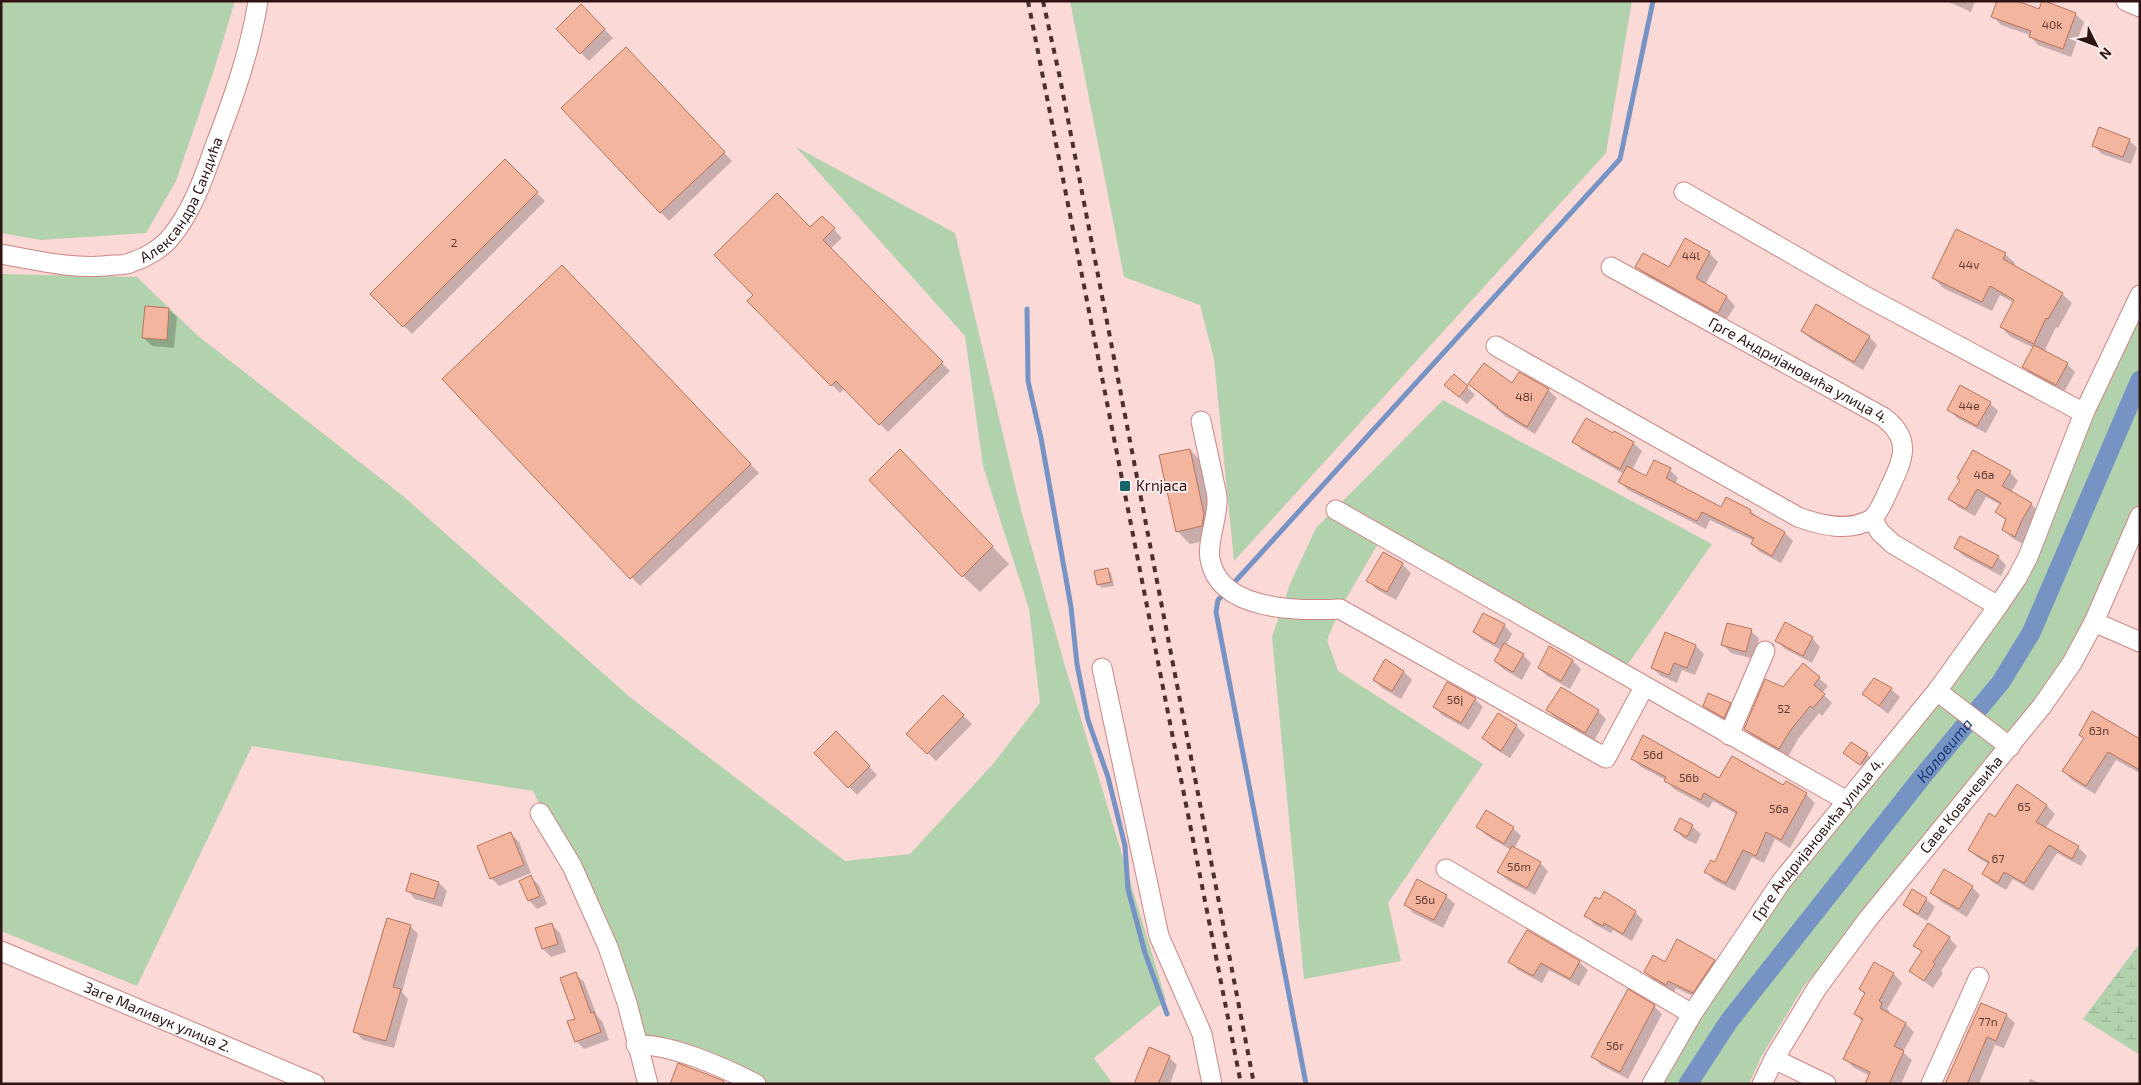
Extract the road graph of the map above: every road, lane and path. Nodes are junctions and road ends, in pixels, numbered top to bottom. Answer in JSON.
{"nodes":[{"id":1,"x":258,"y":1,"type":"edge"},
{"id":2,"x":2126,"y":1,"type":"edge"},
{"id":3,"x":2140,"y":7,"type":"edge"},
{"id":4,"x":1684,"y":192,"type":"dead end"},
{"id":5,"x":1,"y":254,"type":"edge"},
{"id":6,"x":1612,"y":266,"type":"dead end"},
{"id":7,"x":2140,"y":295,"type":"edge"},
{"id":8,"x":1496,"y":346,"type":"dead end"},
{"id":9,"x":2084,"y":412,"type":"junction"},
{"id":10,"x":1201,"y":421,"type":"dead end"},
{"id":11,"x":1336,"y":510,"type":"dead end"},
{"id":12,"x":2140,"y":516,"type":"edge"},
{"id":13,"x":1872,"y":520,"type":"junction"},
{"id":14,"x":1998,"y":606,"type":"junction"},
{"id":15,"x":2094,"y":622,"type":"junction"},
{"id":16,"x":2140,"y":642,"type":"edge"},
{"id":17,"x":1765,"y":650,"type":"dead end"},
{"id":18,"x":1102,"y":668,"type":"dead end"},
{"id":19,"x":1644,"y":687,"type":"junction"},
{"id":20,"x":1938,"y":691,"type":"junction"},
{"id":21,"x":1730,"y":735,"type":"junction"},
{"id":22,"x":2004,"y":742,"type":"junction"},
{"id":23,"x":1847,"y":802,"type":"junction"},
{"id":24,"x":540,"y":813,"type":"dead end"},
{"id":25,"x":1446,"y":869,"type":"dead end"},
{"id":26,"x":1,"y":951,"type":"edge"},
{"id":27,"x":1979,"y":977,"type":"dead end"},
{"id":28,"x":1692,"y":1014,"type":"junction"},
{"id":29,"x":636,"y":1045,"type":"junction"},
{"id":30,"x":1774,"y":1059,"type":"junction"},
{"id":31,"x":315,"y":1084,"type":"edge"},
{"id":32,"x":648,"y":1084,"type":"edge"},
{"id":33,"x":756,"y":1084,"type":"edge"},
{"id":34,"x":1212,"y":1084,"type":"edge"},
{"id":35,"x":1652,"y":1084,"type":"edge"},
{"id":36,"x":1762,"y":1084,"type":"edge"},
{"id":37,"x":1826,"y":1084,"type":"edge"},
{"id":38,"x":1931,"y":1084,"type":"edge"}],
"edges":[{"from":1,"to":5,"type":"street","name":"Александра Сандића"},
{"from":2,"to":3,"type":"street"},
{"from":4,"to":9,"type":"street"},
{"from":6,"to":13,"type":"street","name":"Грге Андријановића улица 4."},
{"from":7,"to":9,"type":"street","name":"Грге Андријановића улица 4."},
{"from":8,"to":13,"type":"street"},
{"from":9,"to":14,"type":"street","name":"Грге Андријановића улица 4."},
{"from":10,"to":19,"type":"street"},
{"from":11,"to":19,"type":"street"},
{"from":12,"to":15,"type":"street","name":"Саве Ковачевића"},
{"from":13,"to":14,"type":"street"},
{"from":14,"to":20,"type":"street","name":"Грге Андријановића улица 4."},
{"from":15,"to":16,"type":"street"},
{"from":15,"to":22,"type":"street","name":"Саве Ковачевића"},
{"from":17,"to":21,"type":"street"},
{"from":18,"to":34,"type":"street"},
{"from":19,"to":21,"type":"street"},
{"from":20,"to":22,"type":"street"},
{"from":20,"to":23,"type":"street","name":"Грге Андријановића улица 4."},
{"from":21,"to":23,"type":"street"},
{"from":22,"to":30,"type":"street","name":"Саве Ковачевића"},
{"from":23,"to":28,"type":"street","name":"Грге Андријановића улица 4."},
{"from":24,"to":29,"type":"street"},
{"from":25,"to":28,"type":"street"},
{"from":26,"to":31,"type":"street","name":"Заге Маливук улица 2."},
{"from":27,"to":38,"type":"street"},
{"from":28,"to":35,"type":"street","name":"Грге Андријановића улица 4."},
{"from":29,"to":32,"type":"street"},
{"from":29,"to":33,"type":"street"},
{"from":30,"to":36,"type":"street","name":"Саве Ковачевића"},
{"from":30,"to":37,"type":"street"}]}
